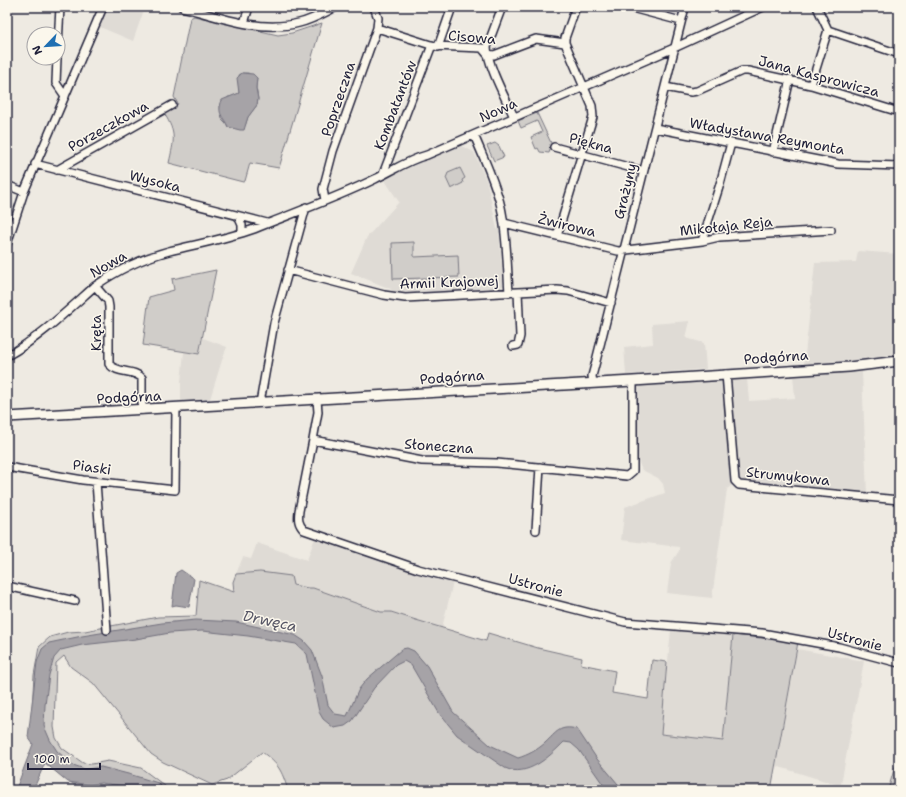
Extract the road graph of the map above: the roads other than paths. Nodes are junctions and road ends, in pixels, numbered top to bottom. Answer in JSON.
{"nodes":[{"id":1,"x":60,"y":7,"type":"edge"},
{"id":2,"x":103,"y":7,"type":"edge"},
{"id":3,"x":182,"y":7,"type":"edge"},
{"id":4,"x":249,"y":7,"type":"edge"},
{"id":5,"x":336,"y":7,"type":"edge"},
{"id":6,"x":374,"y":7,"type":"edge"},
{"id":7,"x":452,"y":7,"type":"edge"},
{"id":8,"x":502,"y":7,"type":"edge"},
{"id":9,"x":576,"y":7,"type":"edge"},
{"id":10,"x":628,"y":7,"type":"edge"},
{"id":11,"x":685,"y":7,"type":"edge"},
{"id":12,"x":763,"y":7,"type":"edge"},
{"id":13,"x":817,"y":7,"type":"edge"},
{"id":14,"x":681,"y":21,"type":"junction"},
{"id":15,"x":244,"y":23,"type":"junction"},
{"id":16,"x":59,"y":26,"type":"edge"},
{"id":17,"x":377,"y":28,"type":"junction"},
{"id":18,"x":828,"y":30,"type":"junction"},
{"id":19,"x":565,"y":43,"type":"junction"},
{"id":20,"x":435,"y":46,"type":"junction"},
{"id":21,"x":674,"y":48,"type":"junction"},
{"id":22,"x":487,"y":54,"type":"junction"},
{"id":23,"x":899,"y":54,"type":"edge"},
{"id":24,"x":57,"y":66,"type":"edge"},
{"id":25,"x":790,"y":80,"type":"junction"},
{"id":26,"x":811,"y":85,"type":"junction"},
{"id":27,"x":583,"y":87,"type":"junction"},
{"id":28,"x":665,"y":87,"type":"junction"},
{"id":29,"x":65,"y":96,"type":"junction"},
{"id":30,"x":172,"y":106,"type":"dead end"},
{"id":31,"x":899,"y":112,"type":"edge"},
{"id":32,"x":514,"y":117,"type":"junction"},
{"id":33,"x":655,"y":128,"type":"junction"},
{"id":34,"x":474,"y":135,"type":"junction"},
{"id":35,"x":731,"y":143,"type":"junction"},
{"id":36,"x":554,"y":147,"type":"dead end"},
{"id":37,"x":773,"y":152,"type":"junction"},
{"id":38,"x":583,"y":155,"type":"junction"},
{"id":39,"x":35,"y":164,"type":"junction"},
{"id":40,"x":899,"y":166,"type":"edge"},
{"id":41,"x":57,"y":170,"type":"junction"},
{"id":42,"x":643,"y":170,"type":"junction"},
{"id":43,"x":383,"y":174,"type":"junction"},
{"id":44,"x":7,"y":185,"type":"edge"},
{"id":45,"x":24,"y":192,"type":"junction"},
{"id":46,"x":325,"y":200,"type":"junction"},
{"id":47,"x":306,"y":207,"type":"junction"},
{"id":48,"x":238,"y":216,"type":"junction"},
{"id":49,"x":267,"y":223,"type":"junction"},
{"id":50,"x":504,"y":223,"type":"junction"},
{"id":51,"x":831,"y":230,"type":"dead end"},
{"id":52,"x":242,"y":232,"type":"junction"},
{"id":53,"x":557,"y":236,"type":"junction"},
{"id":54,"x":702,"y":241,"type":"junction"},
{"id":55,"x":7,"y":244,"type":"edge"},
{"id":56,"x":624,"y":250,"type":"junction"},
{"id":57,"x":288,"y":270,"type":"junction"},
{"id":58,"x":95,"y":286,"type":"junction"},
{"id":59,"x":518,"y":292,"type":"junction"},
{"id":60,"x":509,"y":293,"type":"junction"},
{"id":61,"x":611,"y":303,"type":"junction"},
{"id":62,"x":513,"y":346,"type":"dead end"},
{"id":63,"x":7,"y":356,"type":"edge"},
{"id":64,"x":899,"y":361,"type":"edge"},
{"id":65,"x":726,"y":374,"type":"junction"},
{"id":66,"x":633,"y":381,"type":"junction"},
{"id":67,"x":593,"y":383,"type":"junction"},
{"id":68,"x":317,"y":400,"type":"junction"},
{"id":69,"x":260,"y":403,"type":"junction"},
{"id":70,"x":176,"y":408,"type":"junction"},
{"id":71,"x":142,"y":410,"type":"junction"},
{"id":72,"x":7,"y":418,"type":"edge"},
{"id":73,"x":313,"y":440,"type":"junction"},
{"id":74,"x":7,"y":467,"type":"edge"},
{"id":75,"x":540,"y":467,"type":"junction"},
{"id":76,"x":96,"y":482,"type":"junction"},
{"id":77,"x":899,"y":500,"type":"edge"},
{"id":78,"x":536,"y":530,"type":"dead end"},
{"id":79,"x":7,"y":586,"type":"edge"},
{"id":80,"x":75,"y":601,"type":"dead end"},
{"id":81,"x":107,"y":630,"type":"dead end"},
{"id":82,"x":899,"y":664,"type":"edge"}],
"edges":[{"from":1,"to":16,"type":"street"},
{"from":2,"to":29,"type":"street"},
{"from":3,"to":15,"type":"street"},
{"from":4,"to":15,"type":"street"},
{"from":5,"to":15,"type":"street"},
{"from":6,"to":17,"type":"street","name":"Poprzeczna"},
{"from":7,"to":20,"type":"street","name":"Kombatantów"},
{"from":8,"to":22,"type":"street"},
{"from":9,"to":19,"type":"street"},
{"from":10,"to":14,"type":"street"},
{"from":11,"to":14,"type":"street","name":"Grażyny"},
{"from":12,"to":21,"type":"street","name":"Nowa"},
{"from":13,"to":18,"type":"street"},
{"from":14,"to":21,"type":"street","name":"Grażyny"},
{"from":17,"to":20,"type":"street","name":"Cisowa"},
{"from":17,"to":46,"type":"street","name":"Poprzeczna"},
{"from":18,"to":23,"type":"street"},
{"from":18,"to":26,"type":"street"},
{"from":19,"to":22,"type":"street","name":"Cisowa"},
{"from":19,"to":27,"type":"street"},
{"from":20,"to":22,"type":"street","name":"Cisowa"},
{"from":20,"to":43,"type":"street","name":"Kombatantów"},
{"from":21,"to":27,"type":"street","name":"Nowa"},
{"from":21,"to":28,"type":"street","name":"Grażyny"},
{"from":22,"to":32,"type":"street"},
{"from":24,"to":29,"type":"street"},
{"from":25,"to":26,"type":"street","name":"Jana Kasprowicza"},
{"from":25,"to":28,"type":"street","name":"Jana Kasprowicza"},
{"from":25,"to":37,"type":"street"},
{"from":26,"to":31,"type":"street","name":"Jana Kasprowicza"},
{"from":27,"to":32,"type":"street","name":"Nowa"},
{"from":27,"to":38,"type":"street"},
{"from":28,"to":33,"type":"street","name":"Grażyny"},
{"from":29,"to":39,"type":"street"},
{"from":30,"to":41,"type":"street","name":"Porzeczkowa"},
{"from":32,"to":34,"type":"street","name":"Nowa"},
{"from":33,"to":35,"type":"street","name":"Władysława Reymonta"},
{"from":33,"to":42,"type":"street","name":"Grażyny"},
{"from":34,"to":43,"type":"street","name":"Nowa"},
{"from":34,"to":50,"type":"street"},
{"from":35,"to":37,"type":"street","name":"Władysława Reymonta"},
{"from":35,"to":54,"type":"street"},
{"from":36,"to":38,"type":"street","name":"Piękna"},
{"from":37,"to":40,"type":"street","name":"Władysława Reymonta"},
{"from":38,"to":42,"type":"street","name":"Piękna"},
{"from":38,"to":53,"type":"street"},
{"from":39,"to":41,"type":"street","name":"Wysoka"},
{"from":39,"to":45,"type":"street"},
{"from":41,"to":48,"type":"street","name":"Wysoka"},
{"from":42,"to":56,"type":"street","name":"Grażyny"},
{"from":43,"to":46,"type":"street","name":"Nowa"},
{"from":44,"to":45,"type":"street"},
{"from":45,"to":55,"type":"street"},
{"from":46,"to":47,"type":"street","name":"Nowa"},
{"from":47,"to":49,"type":"street","name":"Nowa"},
{"from":47,"to":57,"type":"street"},
{"from":48,"to":49,"type":"street","name":"Wysoka"},
{"from":48,"to":52,"type":"street"},
{"from":49,"to":52,"type":"street","name":"Nowa"},
{"from":50,"to":53,"type":"street","name":"Żwirowa"},
{"from":50,"to":60,"type":"street"},
{"from":51,"to":54,"type":"street","name":"Mikołaja Reja"},
{"from":52,"to":58,"type":"street","name":"Nowa"},
{"from":53,"to":56,"type":"street","name":"Żwirowa"},
{"from":54,"to":56,"type":"street","name":"Mikołaja Reja"},
{"from":56,"to":61,"type":"street","name":"Grażyny"},
{"from":57,"to":60,"type":"street","name":"Armii Krajowej"},
{"from":57,"to":69,"type":"street"},
{"from":58,"to":63,"type":"street","name":"Nowa"},
{"from":58,"to":71,"type":"street","name":"Kręta"},
{"from":59,"to":60,"type":"street","name":"Armii Krajowej"},
{"from":59,"to":61,"type":"street","name":"Armii Krajowej"},
{"from":59,"to":62,"type":"street"},
{"from":61,"to":67,"type":"street","name":"Grażyny"},
{"from":64,"to":65,"type":"main road","name":"Podgórna"},
{"from":65,"to":66,"type":"main road","name":"Podgórna"},
{"from":65,"to":77,"type":"street","name":"Strumykowa"},
{"from":66,"to":67,"type":"main road","name":"Podgórna"},
{"from":66,"to":75,"type":"street","name":"Słoneczna"},
{"from":67,"to":68,"type":"main road","name":"Podgórna"},
{"from":68,"to":69,"type":"main road","name":"Podgórna"},
{"from":68,"to":73,"type":"street","name":"Ustronie"},
{"from":69,"to":70,"type":"main road","name":"Podgórna"},
{"from":70,"to":71,"type":"main road","name":"Podgórna"},
{"from":70,"to":76,"type":"street","name":"Piaski"},
{"from":71,"to":72,"type":"main road","name":"Podgórna"},
{"from":73,"to":75,"type":"street","name":"Słoneczna"},
{"from":73,"to":82,"type":"street","name":"Ustronie"},
{"from":74,"to":76,"type":"street","name":"Piaski"},
{"from":75,"to":78,"type":"street"},
{"from":76,"to":81,"type":"street"},
{"from":79,"to":80,"type":"street"}]}
